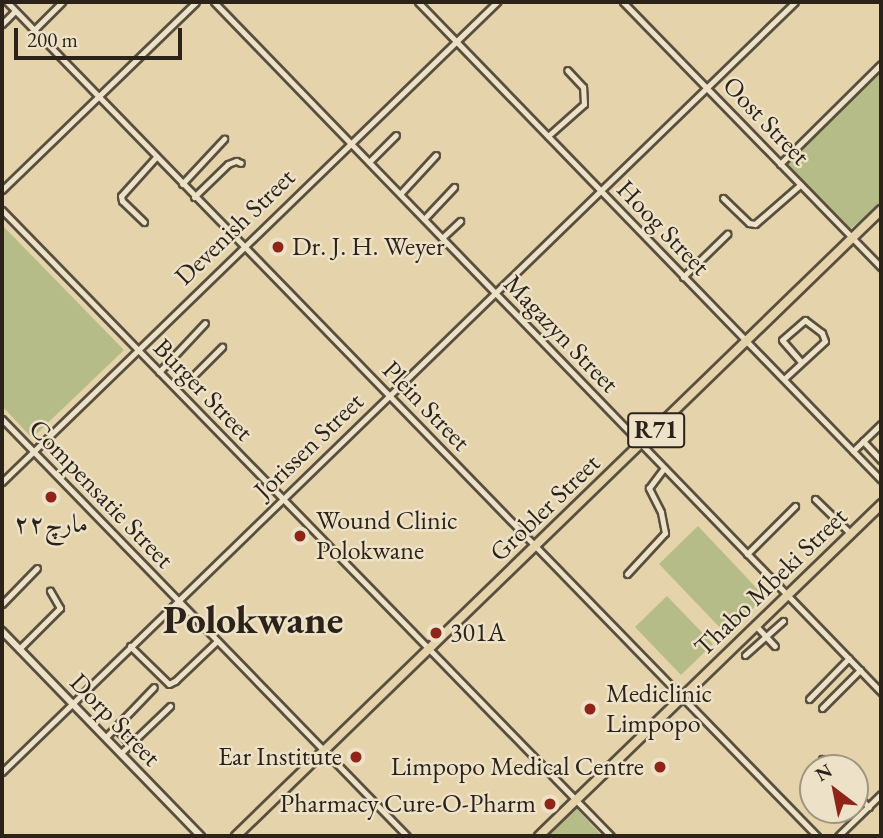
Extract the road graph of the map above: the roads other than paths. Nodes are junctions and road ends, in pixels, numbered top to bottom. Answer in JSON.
{"nodes":[{"id":1,"x":7,"y":2,"type":"edge"},
{"id":2,"x":62,"y":2,"type":"edge"},
{"id":3,"x":196,"y":2,"type":"edge"},
{"id":4,"x":214,"y":2,"type":"edge"},
{"id":5,"x":418,"y":2,"type":"edge"},
{"id":6,"x":497,"y":2,"type":"edge"},
{"id":7,"x":623,"y":2,"type":"edge"},
{"id":8,"x":637,"y":2,"type":"edge"},
{"id":9,"x":794,"y":2,"type":"edge"},
{"id":10,"x":630,"y":9,"type":"junction"},
{"id":11,"x":15,"y":10,"type":"junction"},
{"id":12,"x":2,"y":24,"type":"edge"},
{"id":13,"x":34,"y":30,"type":"junction"},
{"id":14,"x":457,"y":42,"type":"junction"},
{"id":15,"x":881,"y":64,"type":"edge"},
{"id":16,"x":567,"y":70,"type":"dead end"},
{"id":17,"x":706,"y":88,"type":"junction"},
{"id":18,"x":99,"y":97,"type":"junction"},
{"id":19,"x":396,"y":135,"type":"dead end"},
{"id":20,"x":548,"y":136,"type":"junction"},
{"id":21,"x":224,"y":139,"type":"dead end"},
{"id":22,"x":351,"y":143,"type":"junction"},
{"id":23,"x":436,"y":155,"type":"dead end"},
{"id":24,"x":156,"y":157,"type":"junction"},
{"id":25,"x":369,"y":162,"type":"junction"},
{"id":26,"x":241,"y":163,"type":"dead end"},
{"id":27,"x":780,"y":164,"type":"junction"},
{"id":28,"x":182,"y":184,"type":"junction"},
{"id":29,"x":800,"y":185,"type":"junction"},
{"id":30,"x":454,"y":187,"type":"dead end"},
{"id":31,"x":600,"y":189,"type":"junction"},
{"id":32,"x":2,"y":190,"type":"edge"},
{"id":33,"x":400,"y":194,"type":"junction"},
{"id":34,"x":194,"y":197,"type":"junction"},
{"id":35,"x":723,"y":198,"type":"dead end"},
{"id":36,"x":2,"y":210,"type":"edge"},
{"id":37,"x":881,"y":210,"type":"edge"},
{"id":38,"x":424,"y":219,"type":"junction"},
{"id":39,"x":460,"y":220,"type":"dead end"},
{"id":40,"x":144,"y":222,"type":"dead end"},
{"id":41,"x":727,"y":234,"type":"dead end"},
{"id":42,"x":442,"y":238,"type":"junction"},
{"id":43,"x":853,"y":238,"type":"junction"},
{"id":44,"x":242,"y":246,"type":"junction"},
{"id":45,"x":881,"y":267,"type":"edge"},
{"id":46,"x":683,"y":277,"type":"junction"},
{"id":47,"x":495,"y":293,"type":"junction"},
{"id":48,"x":205,"y":323,"type":"dead end"},
{"id":49,"x":746,"y":342,"type":"junction"},
{"id":50,"x":222,"y":347,"type":"dead end"},
{"id":51,"x":137,"y":349,"type":"junction"},
{"id":52,"x":168,"y":361,"type":"junction"},
{"id":53,"x":800,"y":361,"type":"junction"},
{"id":54,"x":159,"y":372,"type":"junction"},
{"id":55,"x":785,"y":378,"type":"junction"},
{"id":56,"x":388,"y":395,"type":"junction"},
{"id":57,"x":2,"y":419,"type":"edge"},
{"id":58,"x":881,"y":424,"type":"edge"},
{"id":59,"x":863,"y":441,"type":"junction"},
{"id":60,"x":642,"y":444,"type":"junction"},
{"id":61,"x":853,"y":451,"type":"junction"},
{"id":62,"x":32,"y":452,"type":"junction"},
{"id":63,"x":881,"y":460,"type":"edge"},
{"id":64,"x":664,"y":468,"type":"junction"},
{"id":65,"x":881,"y":480,"type":"edge"},
{"id":66,"x":2,"y":482,"type":"edge"},
{"id":67,"x":282,"y":499,"type":"junction"},
{"id":68,"x":816,"y":499,"type":"dead end"},
{"id":69,"x":881,"y":504,"type":"edge"},
{"id":70,"x":795,"y":506,"type":"dead end"},
{"id":71,"x":851,"y":534,"type":"junction"},
{"id":72,"x":535,"y":546,"type":"junction"},
{"id":73,"x":747,"y":554,"type":"junction"},
{"id":74,"x":37,"y":568,"type":"dead end"},
{"id":75,"x":626,"y":574,"type":"dead end"},
{"id":76,"x":50,"y":591,"type":"dead end"},
{"id":77,"x":789,"y":596,"type":"junction"},
{"id":78,"x":178,"y":600,"type":"junction"},
{"id":79,"x":2,"y":604,"type":"edge"},
{"id":80,"x":783,"y":621,"type":"dead end"},
{"id":81,"x":757,"y":627,"type":"junction"},
{"id":82,"x":2,"y":631,"type":"edge"},
{"id":83,"x":766,"y":636,"type":"junction"},
{"id":84,"x":217,"y":641,"type":"junction"},
{"id":85,"x":130,"y":646,"type":"junction"},
{"id":86,"x":775,"y":646,"type":"dead end"},
{"id":87,"x":19,"y":649,"type":"junction"},
{"id":88,"x":430,"y":649,"type":"junction"},
{"id":89,"x":745,"y":655,"type":"dead end"},
{"id":90,"x":849,"y":658,"type":"junction"},
{"id":91,"x":860,"y":670,"type":"junction"},
{"id":92,"x":154,"y":687,"type":"dead end"},
{"id":93,"x":881,"y":692,"type":"edge"},
{"id":94,"x":683,"y":697,"type":"junction"},
{"id":95,"x":810,"y":699,"type":"dead end"},
{"id":96,"x":72,"y":702,"type":"junction"},
{"id":97,"x":170,"y":706,"type":"dead end"},
{"id":98,"x":822,"y":708,"type":"dead end"},
{"id":99,"x":115,"y":727,"type":"junction"},
{"id":100,"x":106,"y":737,"type":"junction"},
{"id":101,"x":130,"y":744,"type":"junction"},
{"id":102,"x":323,"y":751,"type":"junction"},
{"id":103,"x":121,"y":753,"type":"junction"},
{"id":104,"x":2,"y":772,"type":"edge"},
{"id":105,"x":881,"y":794,"type":"edge"},
{"id":106,"x":577,"y":800,"type":"junction"},
{"id":107,"x":869,"y":807,"type":"edge"},
{"id":108,"x":851,"y":824,"type":"edge"},
{"id":109,"x":201,"y":836,"type":"edge"},
{"id":110,"x":236,"y":836,"type":"edge"},
{"id":111,"x":407,"y":836,"type":"edge"},
{"id":112,"x":539,"y":836,"type":"edge"},
{"id":113,"x":611,"y":836,"type":"edge"},
{"id":114,"x":817,"y":836,"type":"edge"},
{"id":115,"x":838,"y":836,"type":"edge"}],
"edges":[{"from":1,"to":11,"type":"street","name":"Plein Street"},
{"from":2,"to":13,"type":"street"},
{"from":3,"to":18,"type":"street"},
{"from":4,"to":22,"type":"street","name":"Magazyn Street"},
{"from":5,"to":14,"type":"street","name":"Hoog Street"},
{"from":6,"to":14,"type":"street","name":"Devenish Street"},
{"from":7,"to":10,"type":"street","name":"Oost Street"},
{"from":8,"to":10,"type":"street"},
{"from":9,"to":17,"type":"street","name":"Jorissen Street"},
{"from":10,"to":17,"type":"street","name":"Oost Street"},
{"from":11,"to":12,"type":"street"},
{"from":11,"to":13,"type":"street","name":"Plein Street"},
{"from":13,"to":18,"type":"street","name":"Plein Street"},
{"from":14,"to":20,"type":"street","name":"Hoog Street"},
{"from":14,"to":22,"type":"street","name":"Devenish Street"},
{"from":15,"to":27,"type":"street"},
{"from":16,"to":20,"type":"street"},
{"from":17,"to":27,"type":"street","name":"Oost Street"},
{"from":17,"to":31,"type":"street","name":"Jorissen Street"},
{"from":18,"to":24,"type":"street","name":"Plein Street"},
{"from":18,"to":32,"type":"street"},
{"from":19,"to":25,"type":"street"},
{"from":20,"to":31,"type":"street","name":"Hoog Street"},
{"from":21,"to":28,"type":"street"},
{"from":22,"to":25,"type":"street","name":"Magazyn Street"},
{"from":22,"to":44,"type":"street","name":"Devenish Street"},
{"from":23,"to":33,"type":"street"},
{"from":24,"to":28,"type":"street","name":"Plein Street"},
{"from":24,"to":40,"type":"street"},
{"from":25,"to":33,"type":"street","name":"Magazyn Street"},
{"from":26,"to":34,"type":"street"},
{"from":27,"to":29,"type":"street","name":"Oost Street"},
{"from":28,"to":34,"type":"street","name":"Plein Street"},
{"from":29,"to":35,"type":"street"},
{"from":29,"to":43,"type":"street","name":"Oost Street"},
{"from":30,"to":38,"type":"street"},
{"from":31,"to":46,"type":"street","name":"Hoog Street"},
{"from":31,"to":47,"type":"street","name":"Jorissen Street"},
{"from":33,"to":38,"type":"street","name":"Magazyn Street"},
{"from":34,"to":44,"type":"street","name":"Plein Street"},
{"from":36,"to":51,"type":"street","name":"Burger Street"},
{"from":37,"to":43,"type":"main road","name":"Grobler Street","number":"R71"},
{"from":38,"to":42,"type":"street","name":"Magazyn Street"},
{"from":39,"to":42,"type":"street"},
{"from":41,"to":46,"type":"street"},
{"from":42,"to":47,"type":"street","name":"Magazyn Street"},
{"from":43,"to":45,"type":"street","name":"Oost Street"},
{"from":43,"to":49,"type":"main road","name":"Grobler Street","number":"R71"},
{"from":44,"to":51,"type":"street","name":"Devenish Street"},
{"from":44,"to":56,"type":"street","name":"Plein Street"},
{"from":46,"to":49,"type":"street","name":"Hoog Street"},
{"from":47,"to":56,"type":"street","name":"Jorissen Street"},
{"from":47,"to":60,"type":"street","name":"Magazyn Street"},
{"from":48,"to":52,"type":"street"},
{"from":49,"to":55,"type":"street","name":"Hoog Street"},
{"from":49,"to":60,"type":"main road","name":"Grobler Street","number":"R71"},
{"from":50,"to":52,"type":"street"},
{"from":51,"to":54,"type":"street","name":"Burger Street"},
{"from":51,"to":62,"type":"street","name":"Devenish Street"},
{"from":52,"to":54,"type":"street"},
{"from":53,"to":53,"type":"street"},
{"from":53,"to":55,"type":"street"},
{"from":54,"to":67,"type":"street","name":"Burger Street"},
{"from":55,"to":61,"type":"street","name":"Hoog Street"},
{"from":56,"to":67,"type":"street","name":"Jorissen Street"},
{"from":56,"to":72,"type":"street","name":"Plein Street"},
{"from":57,"to":62,"type":"street","name":"Compensatie Street"},
{"from":58,"to":59,"type":"street"},
{"from":59,"to":61,"type":"street"},
{"from":59,"to":63,"type":"street"},
{"from":60,"to":64,"type":"street","name":"Magazyn Street"},
{"from":60,"to":72,"type":"main road","name":"Grobler Street","number":"R71"},
{"from":61,"to":65,"type":"street","name":"Hoog Street"},
{"from":62,"to":66,"type":"street","name":"Devenish Street"},
{"from":62,"to":78,"type":"street","name":"Compensatie Street"},
{"from":64,"to":73,"type":"street","name":"Magazyn Street"},
{"from":64,"to":75,"type":"street"},
{"from":67,"to":78,"type":"street","name":"Jorissen Street"},
{"from":67,"to":88,"type":"street","name":"Burger Street"},
{"from":68,"to":71,"type":"street"},
{"from":69,"to":71,"type":"main road","name":"Thabo Mbeki Street"},
{"from":70,"to":73,"type":"street"},
{"from":71,"to":77,"type":"main road","name":"Thabo Mbeki Street"},
{"from":72,"to":88,"type":"main road","name":"Grobler Street","number":"R71"},
{"from":72,"to":94,"type":"street","name":"Plein Street"},
{"from":73,"to":77,"type":"street","name":"Magazyn Street"},
{"from":74,"to":79,"type":"street"},
{"from":76,"to":87,"type":"street"},
{"from":77,"to":81,"type":"main road","name":"Thabo Mbeki Street"},
{"from":77,"to":90,"type":"street","name":"Magazyn Street"},
{"from":78,"to":84,"type":"street","name":"Compensatie Street"},
{"from":78,"to":85,"type":"street","name":"Jorissen Street"},
{"from":80,"to":83,"type":"street"},
{"from":81,"to":83,"type":"street"},
{"from":81,"to":94,"type":"main road","name":"Thabo Mbeki Street"},
{"from":82,"to":87,"type":"street","name":"Dorp Street"},
{"from":83,"to":86,"type":"street"},
{"from":83,"to":89,"type":"street"},
{"from":84,"to":85,"type":"street"},
{"from":84,"to":102,"type":"street","name":"Compensatie Street"},
{"from":85,"to":96,"type":"street","name":"Jorissen Street"},
{"from":87,"to":96,"type":"street","name":"Dorp Street"},
{"from":88,"to":102,"type":"main road","name":"Grobler Street","number":"R71"},
{"from":88,"to":106,"type":"street","name":"Burger Street"},
{"from":90,"to":91,"type":"street","name":"Magazyn Street"},
{"from":90,"to":95,"type":"street"},
{"from":91,"to":93,"type":"street","name":"Magazyn Street"},
{"from":91,"to":98,"type":"street"},
{"from":92,"to":99,"type":"street"},
{"from":94,"to":106,"type":"main road","name":"Thabo Mbeki Street"},
{"from":94,"to":114,"type":"street","name":"Plein Street"},
{"from":96,"to":100,"type":"street","name":"Dorp Street"},
{"from":96,"to":104,"type":"street","name":"Jorissen Street"},
{"from":97,"to":101,"type":"street"},
{"from":99,"to":100,"type":"street"},
{"from":99,"to":101,"type":"street"},
{"from":100,"to":103,"type":"street","name":"Dorp Street"},
{"from":101,"to":103,"type":"street"},
{"from":102,"to":110,"type":"main road","name":"Grobler Street","number":"R71"},
{"from":102,"to":111,"type":"street","name":"Compensatie Street"},
{"from":103,"to":109,"type":"street","name":"Dorp Street"},
{"from":105,"to":107,"type":"street"},
{"from":106,"to":112,"type":"main road","name":"Thabo Mbeki Street"},
{"from":106,"to":113,"type":"street","name":"Burger Street"},
{"from":108,"to":115,"type":"street"}]}
